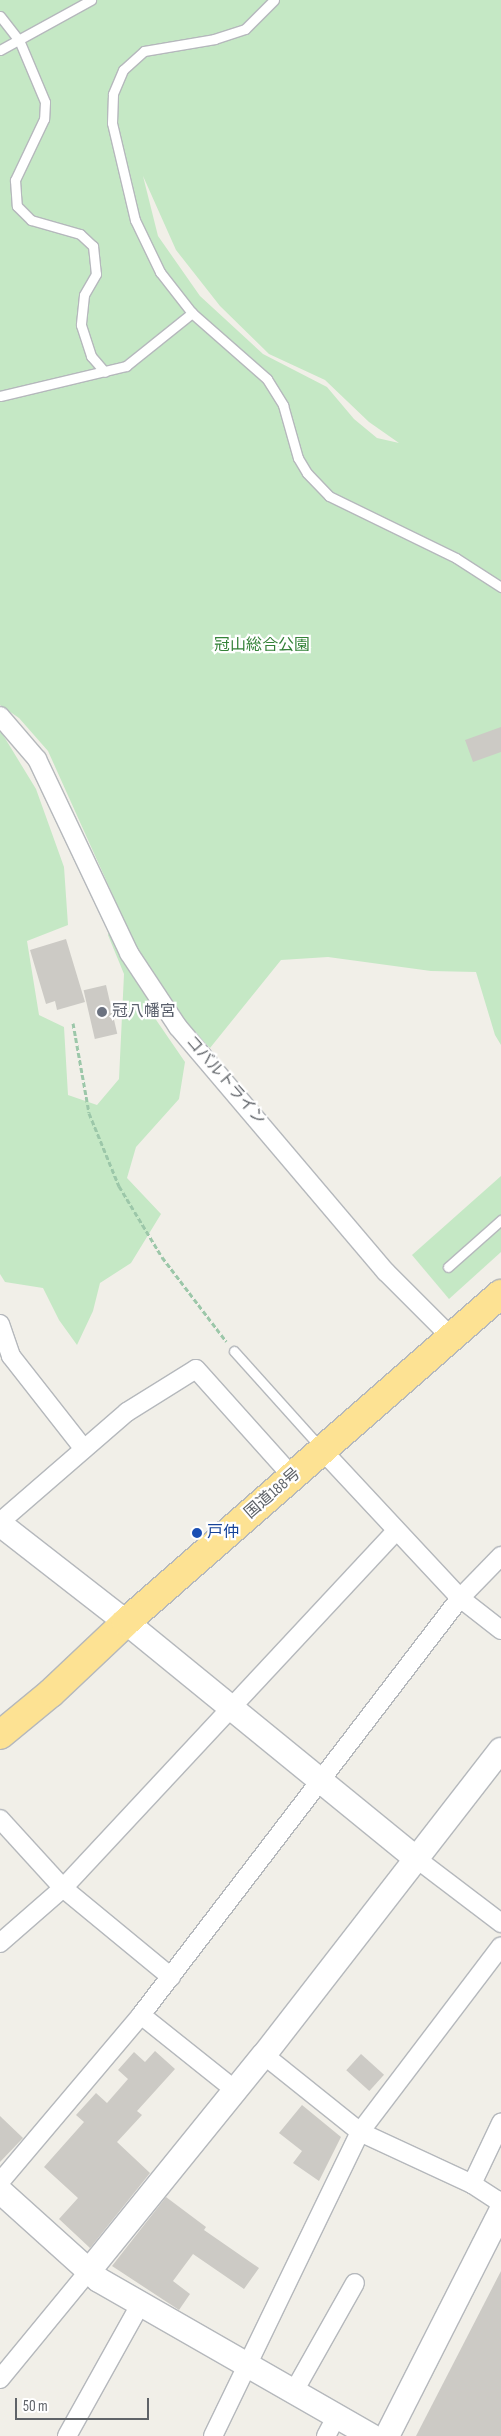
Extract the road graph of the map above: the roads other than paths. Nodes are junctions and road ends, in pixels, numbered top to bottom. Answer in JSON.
{"nodes":[{"id":1,"x":91,"y":0,"type":"edge"},
{"id":2,"x":274,"y":0,"type":"edge"},
{"id":3,"x":0,"y":16,"type":"edge"},
{"id":4,"x":19,"y":40,"type":"junction"},
{"id":5,"x":0,"y":50,"type":"edge"},
{"id":6,"x":192,"y":313,"type":"junction"},
{"id":7,"x":105,"y":372,"type":"junction"},
{"id":8,"x":0,"y":396,"type":"edge"},
{"id":9,"x":501,"y":587,"type":"edge"},
{"id":10,"x":0,"y":716,"type":"edge"},
{"id":11,"x":501,"y":1220,"type":"edge"},
{"id":12,"x":448,"y":1267,"type":"dead end"},
{"id":13,"x":501,"y":1294,"type":"edge"},
{"id":14,"x":0,"y":1324,"type":"edge"},
{"id":15,"x":452,"y":1338,"type":"junction"},
{"id":16,"x":234,"y":1351,"type":"road end"},
{"id":17,"x":6,"y":1357,"type":"edge"},
{"id":18,"x":84,"y":1449,"type":"junction"},
{"id":19,"x":322,"y":1450,"type":"junction"},
{"id":20,"x":293,"y":1477,"type":"junction"},
{"id":21,"x":0,"y":1523,"type":"edge"},
{"id":22,"x":396,"y":1532,"type":"junction"},
{"id":23,"x":501,"y":1556,"type":"edge"},
{"id":24,"x":460,"y":1598,"type":"junction"},
{"id":25,"x":126,"y":1622,"type":"junction"},
{"id":26,"x":501,"y":1630,"type":"edge"},
{"id":27,"x":232,"y":1709,"type":"junction"},
{"id":28,"x":0,"y":1735,"type":"edge"},
{"id":29,"x":501,"y":1750,"type":"edge"},
{"id":30,"x":320,"y":1781,"type":"junction"},
{"id":31,"x":0,"y":1819,"type":"edge"},
{"id":32,"x":417,"y":1859,"type":"junction"},
{"id":33,"x":63,"y":1888,"type":"junction"},
{"id":34,"x":501,"y":1923,"type":"edge"},
{"id":35,"x":0,"y":1943,"type":"edge"},
{"id":36,"x":501,"y":1946,"type":"edge"},
{"id":37,"x":171,"y":1978,"type":"junction"},
{"id":38,"x":141,"y":2015,"type":"junction"},
{"id":39,"x":264,"y":2056,"type":"junction"},
{"id":40,"x":235,"y":2090,"type":"junction"},
{"id":41,"x":501,"y":2123,"type":"edge"},
{"id":42,"x":360,"y":2132,"type":"junction"},
{"id":43,"x":0,"y":2182,"type":"edge"},
{"id":44,"x":472,"y":2184,"type":"junction"},
{"id":45,"x":0,"y":2191,"type":"edge"},
{"id":46,"x":501,"y":2211,"type":"edge"},
{"id":47,"x":88,"y":2272,"type":"junction"},
{"id":48,"x":354,"y":2283,"type":"dead end"},
{"id":49,"x":140,"y":2305,"type":"junction"},
{"id":50,"x":246,"y":2366,"type":"junction"},
{"id":51,"x":0,"y":2379,"type":"edge"},
{"id":52,"x":293,"y":2393,"type":"junction"},
{"id":53,"x":331,"y":2426,"type":"edge"},
{"id":54,"x":67,"y":2436,"type":"edge"},
{"id":55,"x":213,"y":2436,"type":"edge"},
{"id":56,"x":371,"y":2436,"type":"edge"},
{"id":57,"x":387,"y":2436,"type":"edge"}],
"edges":[{"from":1,"to":4,"type":"lane"},
{"from":2,"to":6,"type":"lane"},
{"from":3,"to":4,"type":"lane"},
{"from":4,"to":5,"type":"lane"},
{"from":4,"to":7,"type":"lane"},
{"from":6,"to":7,"type":"lane"},
{"from":6,"to":9,"type":"lane"},
{"from":7,"to":8,"type":"lane"},
{"from":10,"to":15,"type":"street","name":"コバルトライン"},
{"from":11,"to":12,"type":"lane"},
{"from":13,"to":15,"type":"highway","name":"国道188号"},
{"from":14,"to":17,"type":"street"},
{"from":15,"to":19,"type":"highway","name":"国道188号"},
{"from":16,"to":19,"type":"lane"},
{"from":17,"to":18,"type":"street"},
{"from":18,"to":20,"type":"street"},
{"from":18,"to":21,"type":"street"},
{"from":19,"to":20,"type":"highway","name":"国道188号"},
{"from":19,"to":22,"type":"street"},
{"from":20,"to":25,"type":"highway","name":"国道188号"},
{"from":21,"to":25,"type":"street"},
{"from":22,"to":24,"type":"street"},
{"from":22,"to":27,"type":"street"},
{"from":23,"to":24,"type":"street"},
{"from":24,"to":26,"type":"street"},
{"from":24,"to":30,"type":"street"},
{"from":25,"to":27,"type":"street"},
{"from":25,"to":28,"type":"highway","name":"国道188号"},
{"from":27,"to":30,"type":"street"},
{"from":27,"to":33,"type":"street"},
{"from":29,"to":32,"type":"street"},
{"from":30,"to":32,"type":"street"},
{"from":30,"to":37,"type":"street"},
{"from":31,"to":33,"type":"street"},
{"from":32,"to":34,"type":"street"},
{"from":32,"to":39,"type":"street"},
{"from":33,"to":35,"type":"street"},
{"from":33,"to":37,"type":"street"},
{"from":36,"to":42,"type":"street"},
{"from":37,"to":38,"type":"street"},
{"from":38,"to":40,"type":"street"},
{"from":38,"to":43,"type":"street"},
{"from":39,"to":40,"type":"street"},
{"from":39,"to":42,"type":"street"},
{"from":40,"to":47,"type":"street"},
{"from":41,"to":44,"type":"street"},
{"from":42,"to":44,"type":"street"},
{"from":42,"to":50,"type":"street"},
{"from":44,"to":46,"type":"street"},
{"from":45,"to":47,"type":"street"},
{"from":46,"to":57,"type":"street"},
{"from":47,"to":49,"type":"street"},
{"from":47,"to":51,"type":"street"},
{"from":48,"to":52,"type":"street"},
{"from":49,"to":50,"type":"street"},
{"from":49,"to":54,"type":"street"},
{"from":50,"to":52,"type":"street"},
{"from":50,"to":55,"type":"street"},
{"from":52,"to":53,"type":"street"},
{"from":53,"to":56,"type":"street"}]}
